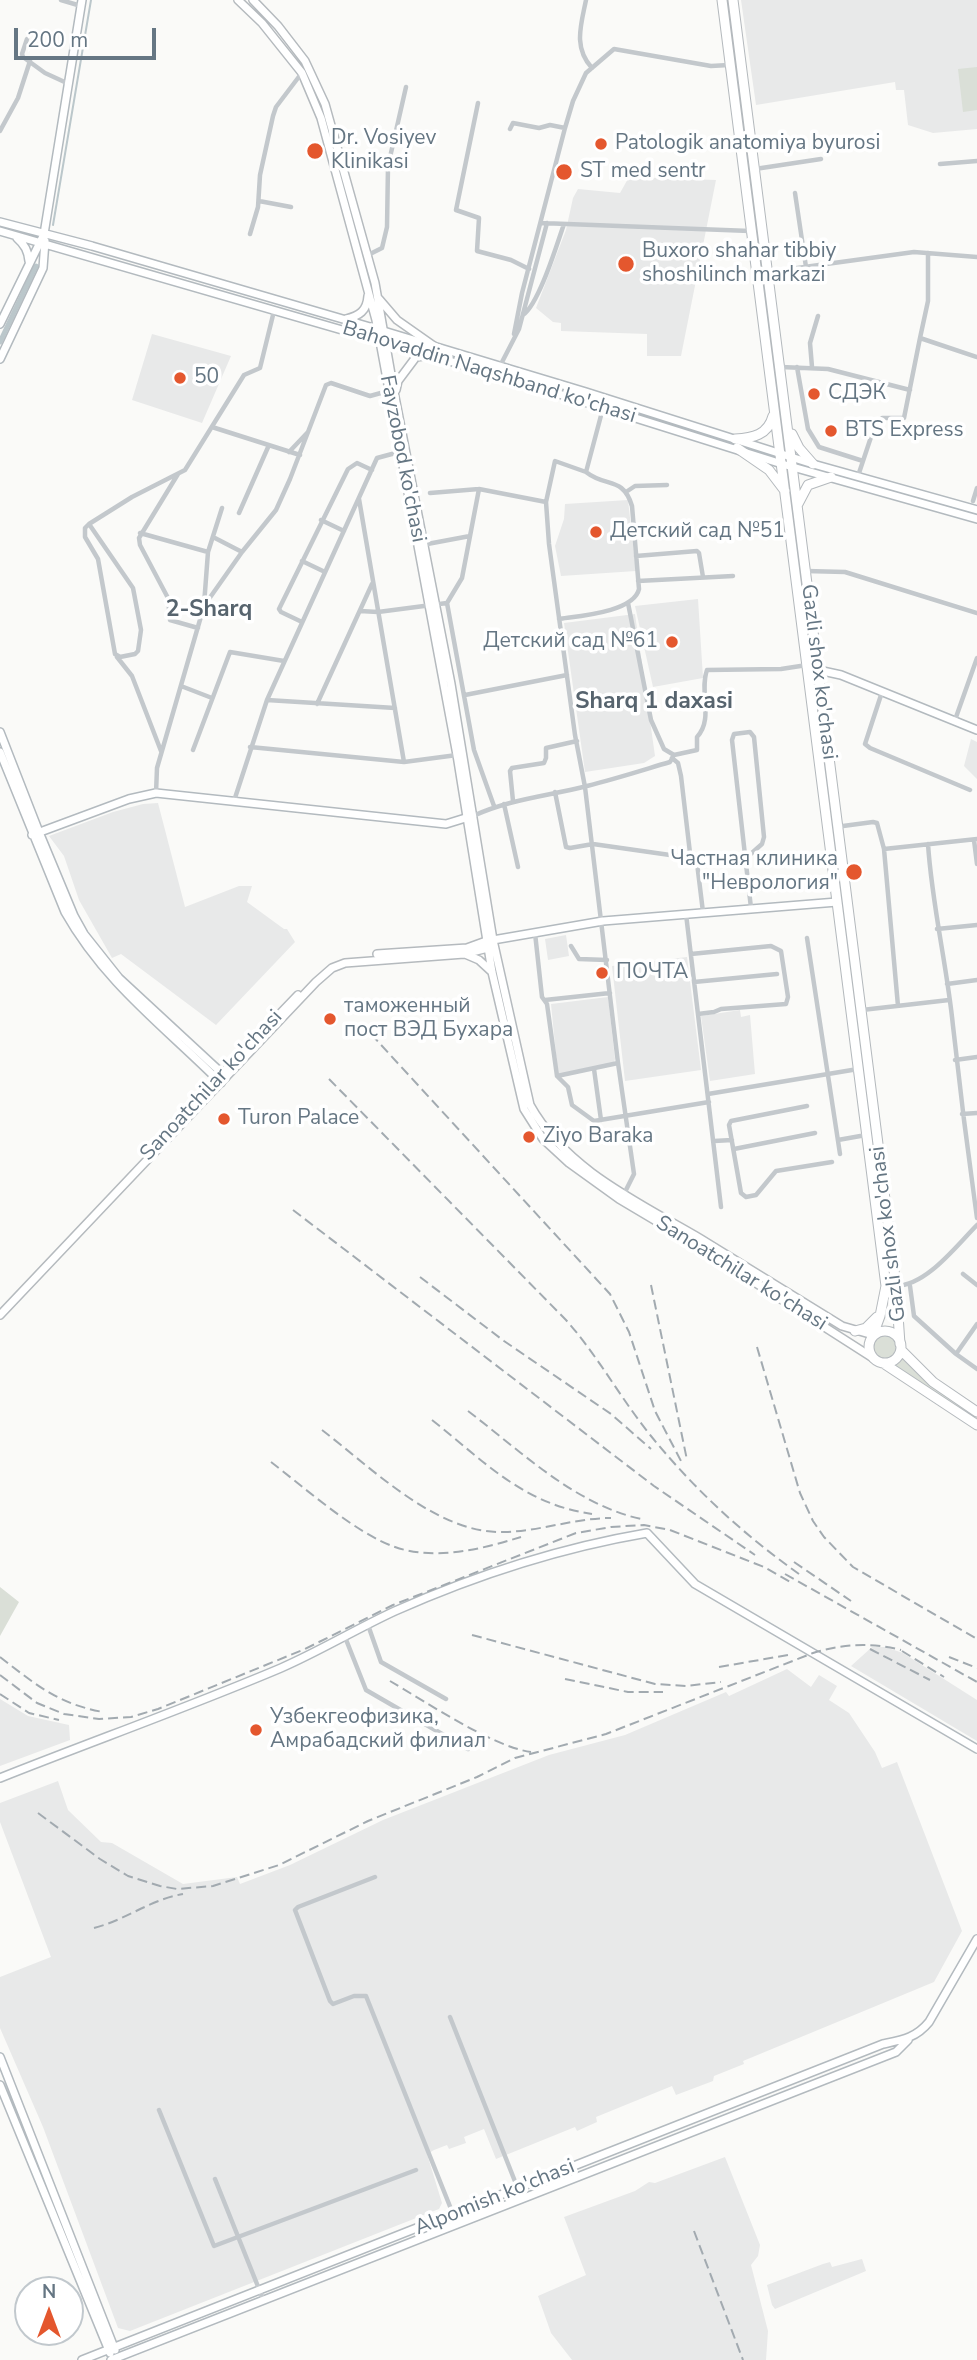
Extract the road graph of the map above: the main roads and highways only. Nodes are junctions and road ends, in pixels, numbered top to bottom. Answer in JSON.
{"nodes":[{"id":1,"x":238,"y":0,"type":"edge"},
{"id":2,"x":253,"y":0,"type":"edge"},
{"id":3,"x":722,"y":0,"type":"edge"},
{"id":4,"x":733,"y":0,"type":"edge"},
{"id":5,"x":82,"y":3,"type":"edge"},
{"id":6,"x":0,"y":222,"type":"edge"},
{"id":7,"x":0,"y":231,"type":"edge"},
{"id":8,"x":11,"y":234,"type":"junction"},
{"id":9,"x":44,"y":234,"type":"junction"},
{"id":10,"x":43,"y":244,"type":"junction"},
{"id":11,"x":58,"y":248,"type":"junction"},
{"id":12,"x":29,"y":262,"type":"junction"},
{"id":13,"x":45,"y":262,"type":"junction"},
{"id":14,"x":368,"y":292,"type":"junction"},
{"id":15,"x":378,"y":297,"type":"junction"},
{"id":16,"x":346,"y":319,"type":"junction"},
{"id":17,"x":0,"y":324,"type":"edge"},
{"id":18,"x":381,"y":330,"type":"junction"},
{"id":19,"x":383,"y":341,"type":"junction"},
{"id":20,"x":434,"y":346,"type":"junction"},
{"id":21,"x":432,"y":355,"type":"junction"},
{"id":22,"x":0,"y":359,"type":"edge"},
{"id":23,"x":586,"y":392,"type":"junction"},
{"id":24,"x":395,"y":397,"type":"junction"},
{"id":25,"x":606,"y":398,"type":"junction"},
{"id":26,"x":583,"y":400,"type":"junction"},
{"id":27,"x":604,"y":407,"type":"junction"},
{"id":28,"x":774,"y":411,"type":"junction"},
{"id":29,"x":788,"y":426,"type":"junction"},
{"id":30,"x":736,"y":444,"type":"junction"},
{"id":31,"x":403,"y":451,"type":"junction"},
{"id":32,"x":781,"y":453,"type":"junction"},
{"id":33,"x":793,"y":462,"type":"junction"},
{"id":34,"x":782,"y":464,"type":"junction"},
{"id":35,"x":813,"y":464,"type":"junction"},
{"id":36,"x":831,"y":477,"type":"junction"},
{"id":37,"x":786,"y":494,"type":"junction"},
{"id":38,"x":798,"y":506,"type":"junction"},
{"id":39,"x":977,"y":510,"type":"edge"},
{"id":40,"x":977,"y":519,"type":"edge"},
{"id":41,"x":432,"y":605,"type":"junction"},
{"id":42,"x":818,"y":670,"type":"junction"},
{"id":43,"x":977,"y":730,"type":"edge"},
{"id":44,"x":0,"y":732,"type":"edge"},
{"id":45,"x":0,"y":752,"type":"edge"},
{"id":46,"x":469,"y":817,"type":"junction"},
{"id":47,"x":36,"y":834,"type":"junction"},
{"id":48,"x":837,"y":902,"type":"junction"},
{"id":49,"x":489,"y":943,"type":"junction"},
{"id":50,"x":465,"y":951,"type":"junction"},
{"id":51,"x":476,"y":951,"type":"junction"},
{"id":52,"x":490,"y":959,"type":"junction"},
{"id":53,"x":501,"y":970,"type":"junction"},
{"id":54,"x":492,"y":972,"type":"junction"},
{"id":55,"x":222,"y":1078,"type":"junction"},
{"id":56,"x":700,"y":1243,"type":"junction"},
{"id":57,"x":0,"y":1309,"type":"edge"},
{"id":58,"x":882,"y":1309,"type":"junction"},
{"id":59,"x":0,"y":1315,"type":"edge"},
{"id":60,"x":855,"y":1331,"type":"junction"},
{"id":61,"x":873,"y":1335,"type":"junction"},
{"id":62,"x":901,"y":1347,"type":"junction"},
{"id":63,"x":873,"y":1358,"type":"junction"},
{"id":64,"x":883,"y":1363,"type":"junction"},
{"id":65,"x":972,"y":1405,"type":"edge"},
{"id":66,"x":977,"y":1412,"type":"edge"},
{"id":67,"x":977,"y":1425,"type":"edge"},
{"id":68,"x":977,"y":1749,"type":"edge"},
{"id":69,"x":0,"y":1778,"type":"edge"},
{"id":70,"x":977,"y":1939,"type":"edge"},
{"id":71,"x":908,"y":2039,"type":"junction"},
{"id":72,"x":0,"y":2057,"type":"edge"},
{"id":73,"x":0,"y":2085,"type":"edge"},
{"id":74,"x":111,"y":2349,"type":"junction"},
{"id":75,"x":114,"y":2359,"type":"edge"},
{"id":76,"x":82,"y":2360,"type":"edge"}],
"edges":[{"from":1,"to":14,"type":"main road","name":"Fayzobod ko'chasi"},
{"from":2,"to":15,"type":"main road","name":"Fayzobod ko'chasi"},
{"from":3,"to":28,"type":"highway","name":"Gazli shox ko'chasi"},
{"from":4,"to":29,"type":"highway","name":"Gazli shox ko'chasi"},
{"from":5,"to":9,"type":"main road"},
{"from":6,"to":9,"type":"main road","name":"Bahovaddin Naqshband ko'chasi"},
{"from":7,"to":8,"type":"main road","name":"Bahovaddin Naqshband ko'chasi"},
{"from":8,"to":10,"type":"main road","name":"Bahovaddin Naqshband ko'chasi"},
{"from":8,"to":12,"type":"main road"},
{"from":9,"to":10,"type":"main road"},
{"from":9,"to":16,"type":"main road","name":"Bahovaddin Naqshband ko'chasi"},
{"from":10,"to":11,"type":"main road","name":"Bahovaddin Naqshband ko'chasi"},
{"from":10,"to":12,"type":"main road"},
{"from":10,"to":13,"type":"main road"},
{"from":11,"to":13,"type":"main road"},
{"from":11,"to":19,"type":"main road","name":"Bahovaddin Naqshband ko'chasi"},
{"from":12,"to":17,"type":"main road"},
{"from":13,"to":22,"type":"main road"},
{"from":14,"to":16,"type":"main road"},
{"from":14,"to":18,"type":"main road","name":"Fayzobod ko'chasi"},
{"from":15,"to":18,"type":"main road","name":"Fayzobod ko'chasi"},
{"from":15,"to":20,"type":"main road"},
{"from":16,"to":18,"type":"main road","name":"Bahovaddin Naqshband ko'chasi"},
{"from":18,"to":19,"type":"main road","name":"Fayzobod ko'chasi"},
{"from":18,"to":20,"type":"main road","name":"Bahovaddin Naqshband ko'chasi"},
{"from":19,"to":21,"type":"main road","name":"Bahovaddin Naqshband ko'chasi"},
{"from":19,"to":24,"type":"main road"},
{"from":19,"to":31,"type":"main road","name":"Fayzobod ko'chasi"},
{"from":20,"to":23,"type":"main road","name":"Bahovaddin Naqshband ko'chasi"},
{"from":21,"to":24,"type":"main road"},
{"from":21,"to":26,"type":"main road","name":"Bahovaddin Naqshband ko'chasi"},
{"from":23,"to":25,"type":"main road","name":"Bahovaddin Naqshband ko'chasi"},
{"from":23,"to":26,"type":"main road"},
{"from":24,"to":31,"type":"main road"},
{"from":25,"to":27,"type":"main road"},
{"from":25,"to":30,"type":"main road","name":"Bahovaddin Naqshband ko'chasi"},
{"from":26,"to":27,"type":"main road","name":"Bahovaddin Naqshband ko'chasi"},
{"from":27,"to":30,"type":"main road","name":"Bahovaddin Naqshband ko'chasi"},
{"from":28,"to":30,"type":"highway"},
{"from":28,"to":32,"type":"highway","name":"Gazli shox ko'chasi"},
{"from":29,"to":33,"type":"highway","name":"Gazli shox ko'chasi"},
{"from":29,"to":35,"type":"highway"},
{"from":30,"to":32,"type":"main road","name":"Bahovaddin Naqshband ko'chasi"},
{"from":30,"to":34,"type":"main road","name":"Bahovaddin Naqshband ko'chasi"},
{"from":30,"to":37,"type":"highway"},
{"from":31,"to":41,"type":"main road","name":"Fayzobod ko'chasi"},
{"from":32,"to":33,"type":"main road","name":"Bahovaddin Naqshband ko'chasi"},
{"from":32,"to":34,"type":"highway","name":"Gazli shox ko'chasi"},
{"from":33,"to":34,"type":"main road","name":"Bahovaddin Naqshband ko'chasi"},
{"from":33,"to":35,"type":"main road","name":"Bahovaddin Naqshband ko'chasi"},
{"from":33,"to":36,"type":"main road","name":"Bahovaddin Naqshband ko'chasi"},
{"from":33,"to":38,"type":"highway","name":"Gazli shox ko'chasi"},
{"from":34,"to":37,"type":"highway","name":"Gazli shox ko'chasi"},
{"from":35,"to":39,"type":"main road","name":"Bahovaddin Naqshband ko'chasi"},
{"from":36,"to":38,"type":"highway"},
{"from":36,"to":40,"type":"main road","name":"Bahovaddin Naqshband ko'chasi"},
{"from":37,"to":48,"type":"highway","name":"Gazli shox ko'chasi"},
{"from":38,"to":42,"type":"highway","name":"Gazli shox ko'chasi"},
{"from":41,"to":46,"type":"main road"},
{"from":41,"to":46,"type":"main road","name":"Fayzobod ko'chasi"},
{"from":42,"to":43,"type":"main road"},
{"from":42,"to":62,"type":"highway","name":"Gazli shox ko'chasi"},
{"from":44,"to":47,"type":"main road"},
{"from":45,"to":47,"type":"main road"},
{"from":46,"to":47,"type":"main road"},
{"from":46,"to":49,"type":"main road","name":"Fayzobod ko'chasi"},
{"from":47,"to":55,"type":"main road"},
{"from":48,"to":49,"type":"main road"},
{"from":48,"to":58,"type":"highway","name":"Gazli shox ko'chasi"},
{"from":49,"to":50,"type":"main road","name":"Sanoatchilar ko'chasi"},
{"from":49,"to":51,"type":"main road","name":"Sanoatchilar ko'chasi"},
{"from":49,"to":52,"type":"main road","name":"Sanoatchilar ko'chasi"},
{"from":49,"to":53,"type":"main road","name":"Sanoatchilar ko'chasi"},
{"from":50,"to":51,"type":"main road","name":"Sanoatchilar ko'chasi"},
{"from":50,"to":54,"type":"main road"},
{"from":50,"to":55,"type":"main road","name":"Sanoatchilar ko'chasi"},
{"from":51,"to":52,"type":"main road"},
{"from":52,"to":53,"type":"main road"},
{"from":52,"to":54,"type":"main road","name":"Sanoatchilar ko'chasi"},
{"from":53,"to":56,"type":"main road","name":"Sanoatchilar ko'chasi"},
{"from":54,"to":56,"type":"main road","name":"Sanoatchilar ko'chasi"},
{"from":55,"to":57,"type":"main road","name":"Sanoatchilar ko'chasi"},
{"from":55,"to":59,"type":"main road","name":"Sanoatchilar ko'chasi"},
{"from":56,"to":60,"type":"main road"},
{"from":56,"to":63,"type":"main road","name":"Sanoatchilar ko'chasi"},
{"from":58,"to":60,"type":"highway"},
{"from":58,"to":61,"type":"highway","name":"Gazli shox ko'chasi"},
{"from":60,"to":61,"type":"main road"},
{"from":61,"to":62,"type":"highway"},
{"from":61,"to":63,"type":"highway"},
{"from":62,"to":64,"type":"highway"},
{"from":62,"to":65,"type":"highway"},
{"from":63,"to":64,"type":"highway"},
{"from":64,"to":67,"type":"highway"},
{"from":65,"to":66,"type":"highway"},
{"from":68,"to":69,"type":"main road"},
{"from":70,"to":71,"type":"main road","name":"Alpomish ko'chasi"},
{"from":71,"to":74,"type":"main road","name":"Alpomish ko'chasi"},
{"from":71,"to":75,"type":"main road","name":"Alpomish ko'chasi"},
{"from":72,"to":74,"type":"main road"},
{"from":73,"to":74,"type":"main road"},
{"from":74,"to":75,"type":"main road"},
{"from":74,"to":76,"type":"main road","name":"Alpomish ko'chasi"}]}
